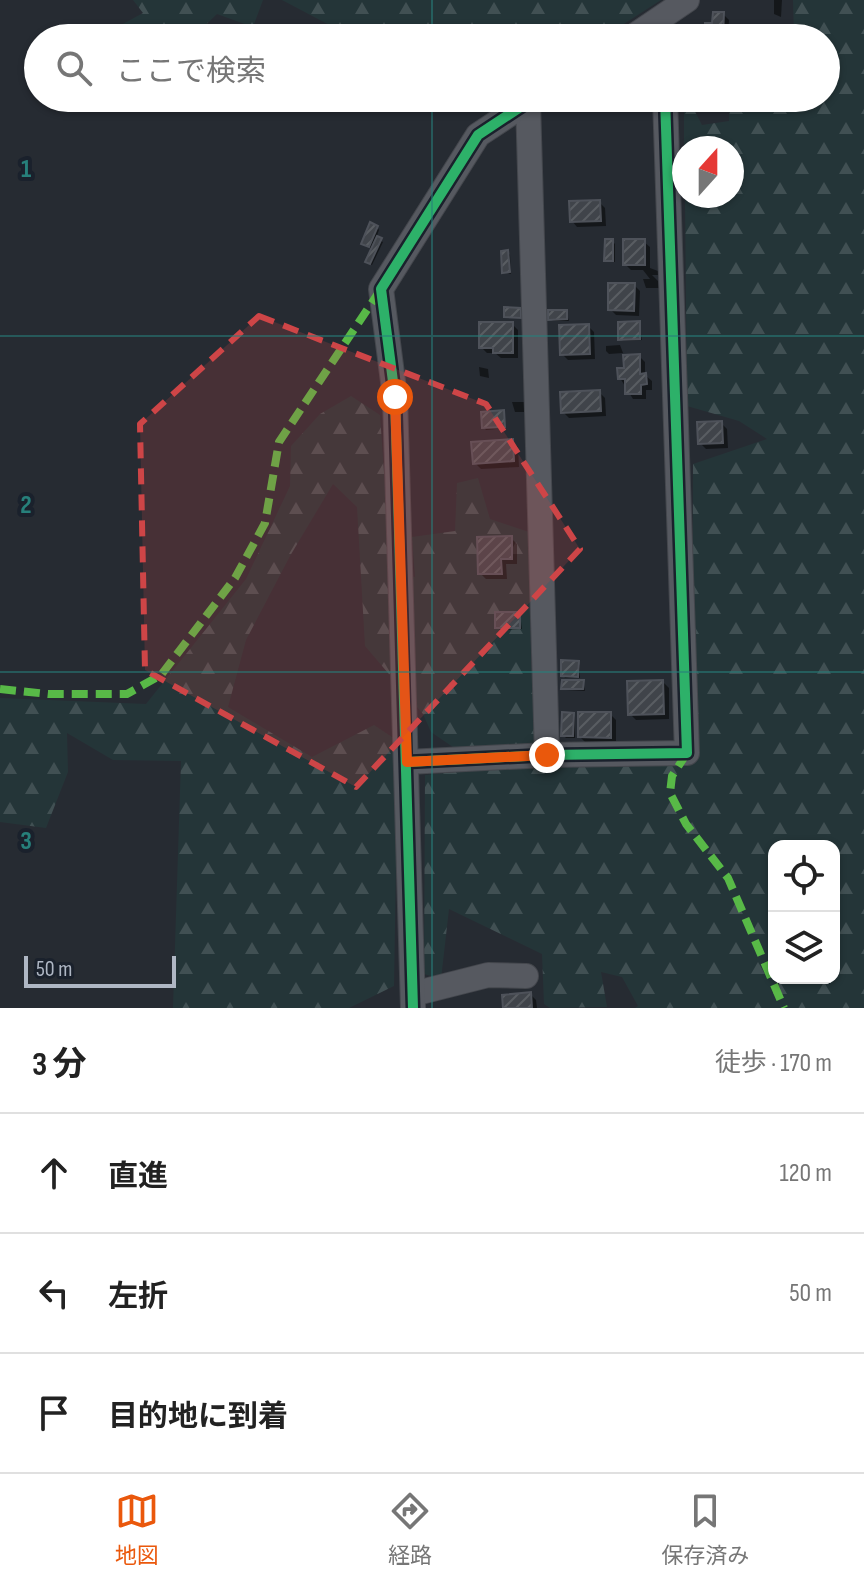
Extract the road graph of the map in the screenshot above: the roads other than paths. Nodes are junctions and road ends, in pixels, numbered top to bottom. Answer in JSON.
{"nodes":[{"id":1,"x":687,"y":0,"type":"edge"},
{"id":2,"x":667,"y":24,"type":"edge"},
{"id":3,"x":513,"y":112,"type":"edge"},
{"id":4,"x":531,"y":112,"type":"edge"},
{"id":5,"x":665,"y":112,"type":"edge"},
{"id":6,"x":547,"y":755,"type":"junction"},
{"id":7,"x":407,"y":762,"type":"junction"},
{"id":8,"x":526,"y":976,"type":"dead end"},
{"id":9,"x":413,"y":1001,"type":"edge"}],
"edges":[{"from":1,"to":2,"type":"street"},
{"from":3,"to":7,"type":"street"},
{"from":4,"to":6,"type":"street"},
{"from":5,"to":6,"type":"street"},
{"from":6,"to":7,"type":"street"},
{"from":7,"to":9,"type":"street"},
{"from":8,"to":9,"type":"street"}]}
